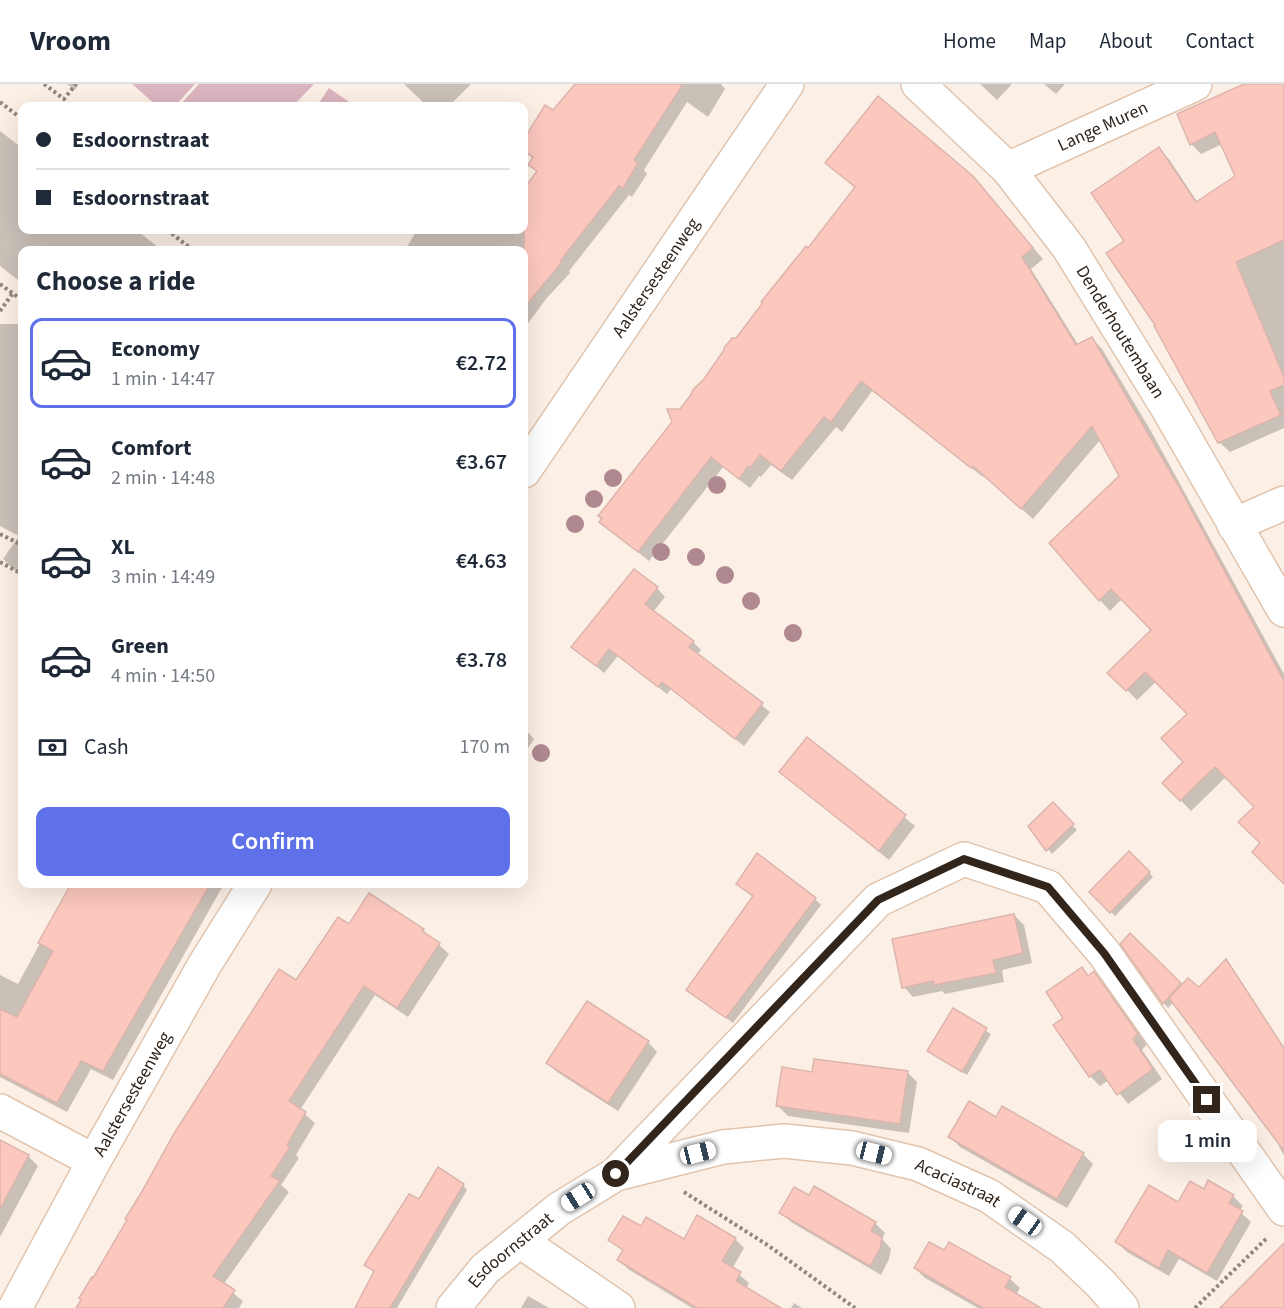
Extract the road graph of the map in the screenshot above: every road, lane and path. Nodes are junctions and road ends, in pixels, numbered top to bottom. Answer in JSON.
{"nodes":[{"id":1,"x":44,"y":84,"type":"edge"},
{"id":2,"x":76,"y":84,"type":"edge"},
{"id":3,"x":787,"y":84,"type":"edge"},
{"id":4,"x":918,"y":84,"type":"edge"},
{"id":5,"x":1196,"y":84,"type":"edge"},
{"id":6,"x":52,"y":86,"type":"edge"},
{"id":7,"x":0,"y":102,"type":"edge"},
{"id":8,"x":18,"y":116,"type":"edge"},
{"id":9,"x":1008,"y":169,"type":"junction"},
{"id":10,"x":172,"y":234,"type":"edge"},
{"id":11,"x":188,"y":246,"type":"edge"},
{"id":12,"x":0,"y":284,"type":"edge"},
{"id":13,"x":13,"y":293,"type":"junction"},
{"id":14,"x":18,"y":297,"type":"edge"},
{"id":15,"x":0,"y":311,"type":"edge"},
{"id":16,"x":528,"y":465,"type":"edge"},
{"id":17,"x":1284,"y":503,"type":"edge"},
{"id":18,"x":1234,"y":525,"type":"junction"},
{"id":19,"x":0,"y":534,"type":"edge"},
{"id":20,"x":18,"y":543,"type":"edge"},
{"id":21,"x":0,"y":562,"type":"edge"},
{"id":22,"x":18,"y":572,"type":"edge"},
{"id":23,"x":1284,"y":610,"type":"edge"},
{"id":24,"x":252,"y":888,"type":"edge"},
{"id":25,"x":0,"y":1111,"type":"edge"},
{"id":26,"x":94,"y":1161,"type":"junction"},
{"id":27,"x":631,"y":1170,"type":"junction"},
{"id":28,"x":1280,"y":1219,"type":"edge"},
{"id":29,"x":520,"y":1241,"type":"junction"},
{"id":30,"x":15,"y":1308,"type":"edge"},
{"id":31,"x":453,"y":1308,"type":"edge"},
{"id":32,"x":618,"y":1308,"type":"edge"},
{"id":33,"x":855,"y":1308,"type":"edge"},
{"id":34,"x":1122,"y":1308,"type":"edge"},
{"id":35,"x":1195,"y":1308,"type":"edge"}],
"edges":[{"from":1,"to":6,"type":"path"},
{"from":2,"to":6,"type":"path"},
{"from":3,"to":16,"type":"street","name":"Aalstersesteenweg"},
{"from":4,"to":9,"type":"street","name":"Denderhoutembaan"},
{"from":5,"to":9,"type":"street","name":"Lange Muren"},
{"from":7,"to":8,"type":"path"},
{"from":9,"to":18,"type":"street","name":"Denderhoutembaan"},
{"from":10,"to":11,"type":"path"},
{"from":12,"to":13,"type":"path"},
{"from":13,"to":14,"type":"path"},
{"from":13,"to":15,"type":"path"},
{"from":17,"to":18,"type":"street"},
{"from":18,"to":23,"type":"street","name":"Denderhoutembaan"},
{"from":19,"to":20,"type":"path"},
{"from":21,"to":22,"type":"path"},
{"from":24,"to":26,"type":"street","name":"Aalstersesteenweg"},
{"from":25,"to":26,"type":"street"},
{"from":26,"to":30,"type":"street","name":"Aalstersesteenweg"},
{"from":27,"to":28,"type":"street","name":"Esdoornstraat"},
{"from":27,"to":29,"type":"street","name":"Esdoornstraat"},
{"from":27,"to":33,"type":"path"},
{"from":27,"to":34,"type":"street","name":"Acaciastraat"},
{"from":28,"to":35,"type":"path"},
{"from":29,"to":31,"type":"street","name":"Esdoornstraat"},
{"from":29,"to":32,"type":"street"}]}
